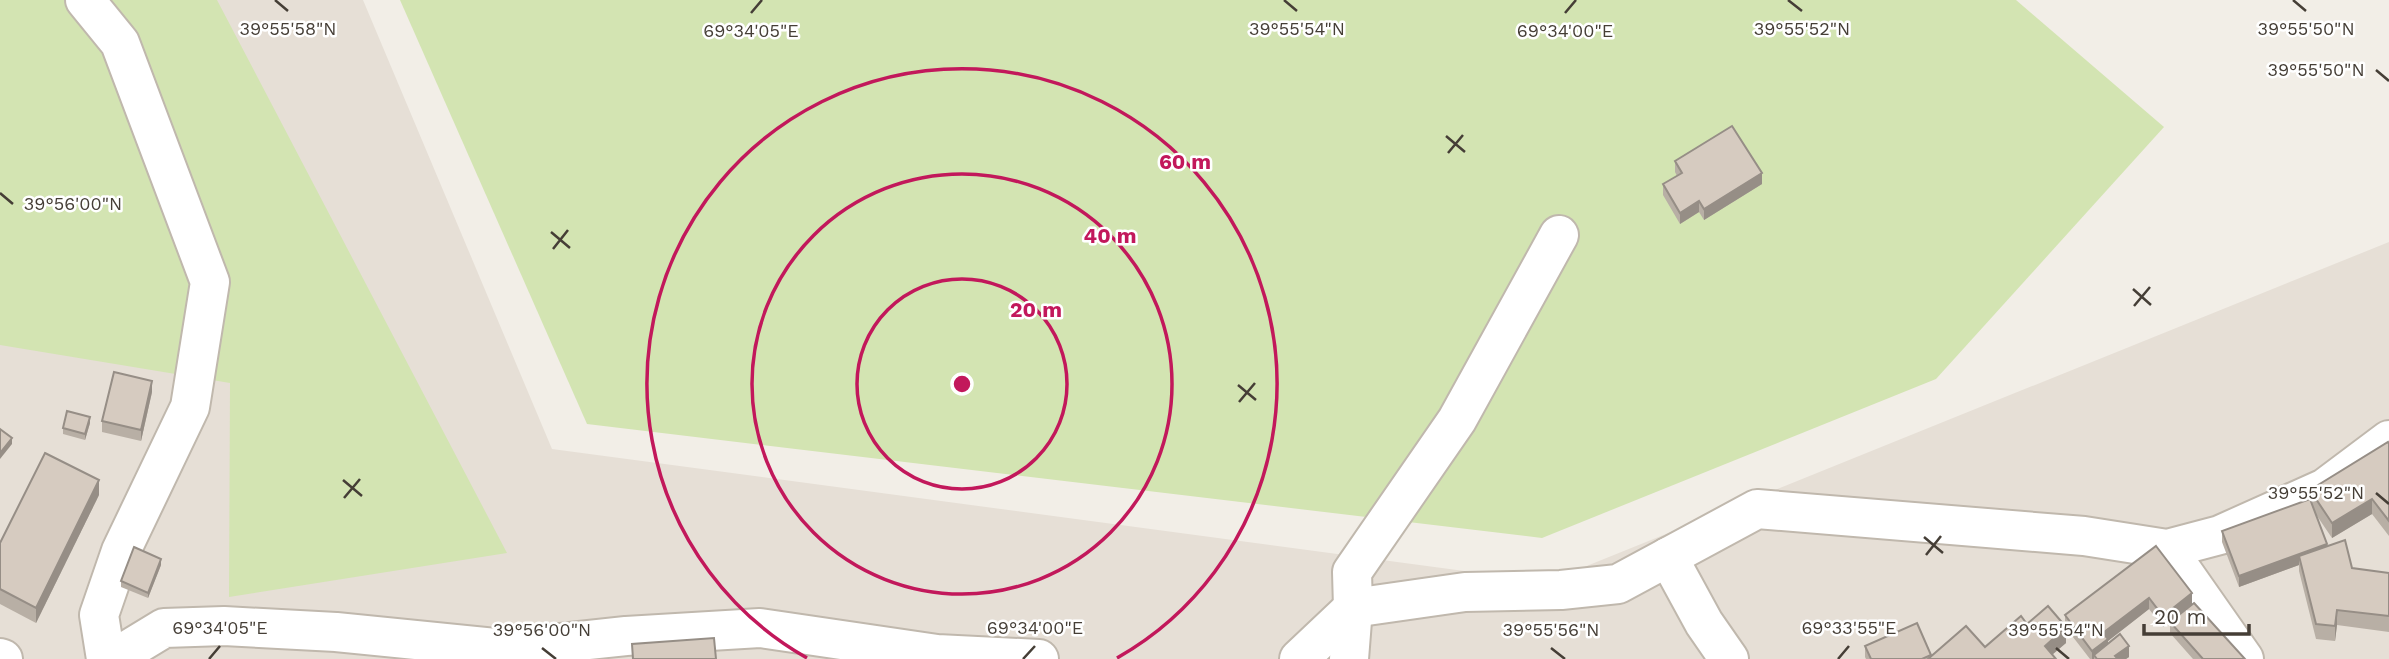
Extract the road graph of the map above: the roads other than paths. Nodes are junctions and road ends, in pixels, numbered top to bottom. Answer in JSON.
{"nodes":[{"id":1,"x":85,"y":0,"type":"edge"},
{"id":2,"x":1559,"y":235,"type":"dead end"},
{"id":3,"x":2389,"y":440,"type":"edge"},
{"id":4,"x":2166,"y":549,"type":"junction"},
{"id":5,"x":1668,"y":557,"type":"junction"},
{"id":6,"x":1353,"y":608,"type":"junction"},
{"id":7,"x":106,"y":659,"type":"edge"},
{"id":8,"x":113,"y":659,"type":"edge"},
{"id":9,"x":1039,"y":659,"type":"edge"},
{"id":10,"x":1299,"y":659,"type":"edge"},
{"id":11,"x":1349,"y":659,"type":"edge"},
{"id":12,"x":1729,"y":659,"type":"edge"},
{"id":13,"x":2244,"y":659,"type":"edge"}],
"edges":[{"from":1,"to":7,"type":"street"},
{"from":2,"to":6,"type":"street"},
{"from":3,"to":4,"type":"street"},
{"from":4,"to":5,"type":"street"},
{"from":4,"to":13,"type":"street"},
{"from":5,"to":6,"type":"street"},
{"from":5,"to":12,"type":"street"},
{"from":6,"to":10,"type":"street"},
{"from":6,"to":11,"type":"street"},
{"from":8,"to":9,"type":"street"}]}
